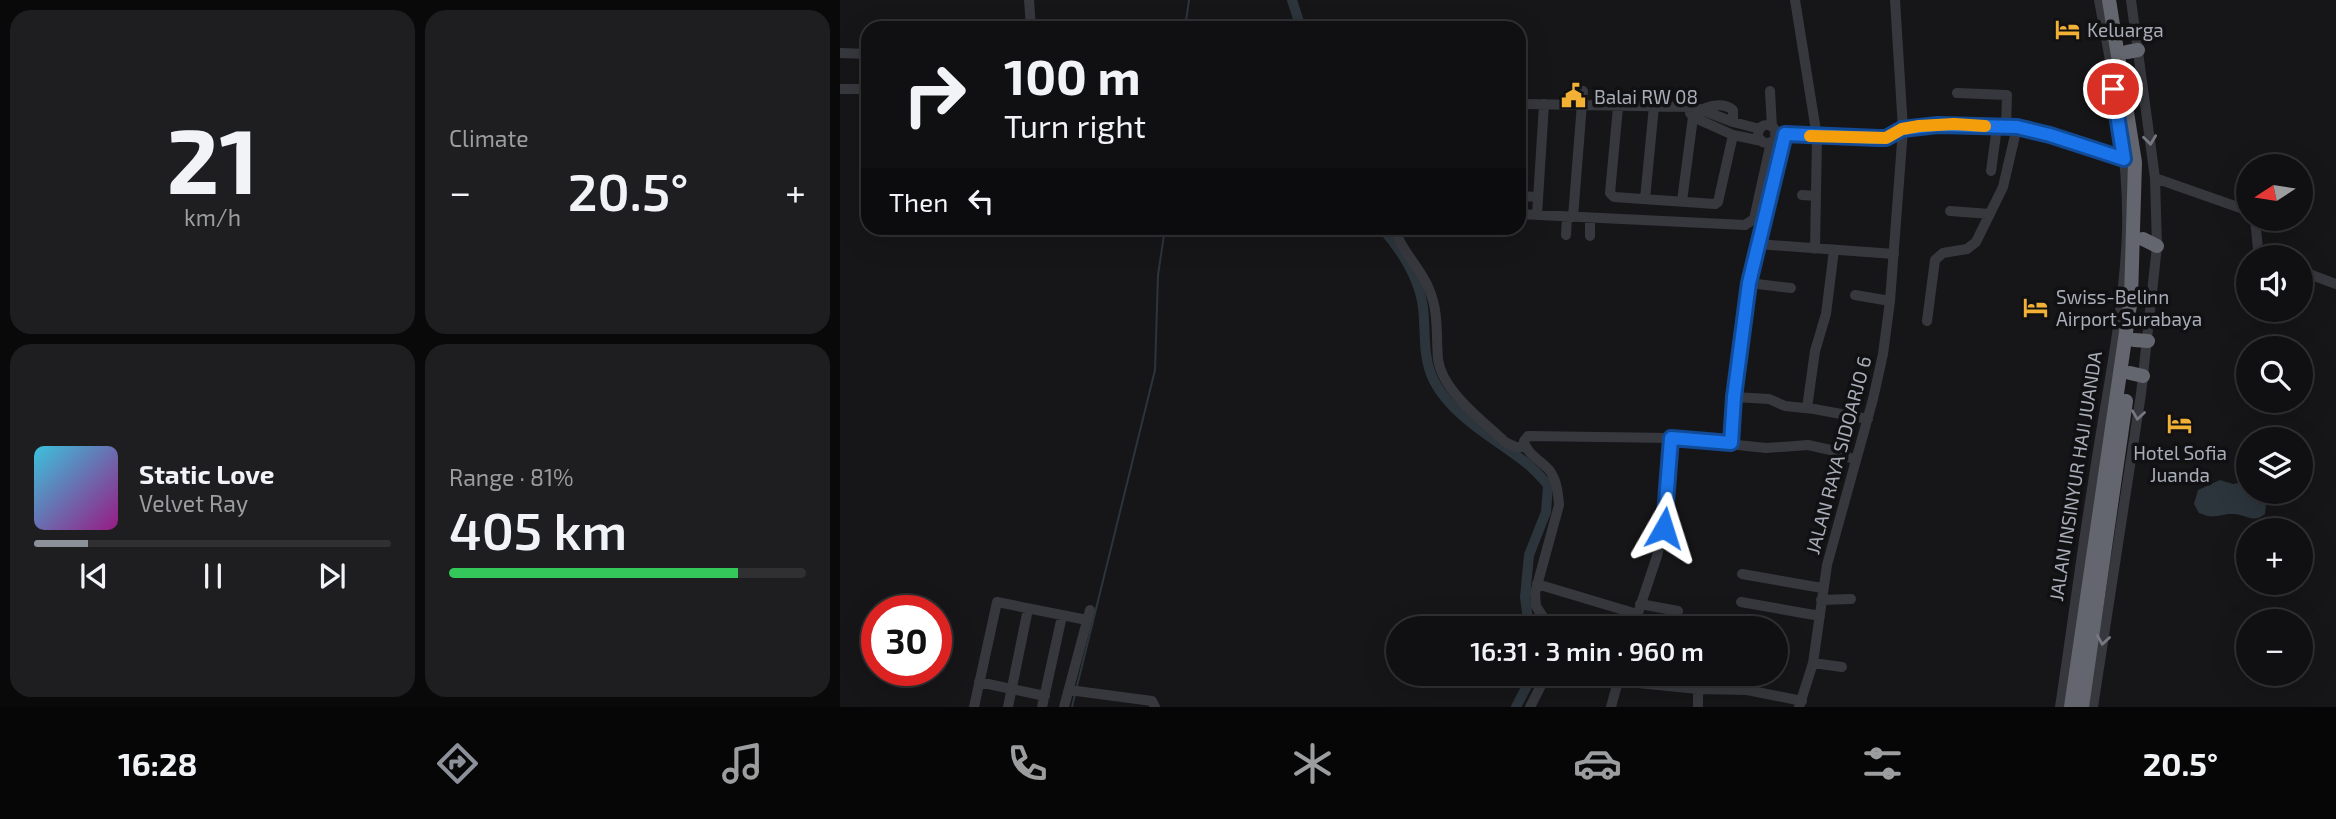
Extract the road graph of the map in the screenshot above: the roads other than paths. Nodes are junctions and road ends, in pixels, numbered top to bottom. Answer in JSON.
{"nodes":[{"id":1,"x":1030,"y":0,"type":"edge"},
{"id":2,"x":1795,"y":0,"type":"edge"},
{"id":3,"x":1895,"y":0,"type":"edge"},
{"id":4,"x":2099,"y":0,"type":"edge"},
{"id":5,"x":2109,"y":0,"type":"edge"},
{"id":6,"x":2119,"y":0,"type":"edge"},
{"id":7,"x":2130,"y":0,"type":"edge"},
{"id":8,"x":1031,"y":21,"type":"edge"},
{"id":9,"x":2133,"y":51,"type":"junction"},
{"id":10,"x":840,"y":53,"type":"edge"},
{"id":11,"x":861,"y":54,"type":"edge"},
{"id":12,"x":2116,"y":70,"type":"junction"},
{"id":13,"x":840,"y":89,"type":"edge"},
{"id":14,"x":861,"y":89,"type":"edge"},
{"id":15,"x":1583,"y":91,"type":"dead end"},
{"id":16,"x":1770,"y":91,"type":"dead end"},
{"id":17,"x":1957,"y":93,"type":"dead end"},
{"id":18,"x":1526,"y":104,"type":"edge"},
{"id":19,"x":1544,"y":104,"type":"junction"},
{"id":20,"x":1654,"y":106,"type":"junction"},
{"id":21,"x":1581,"y":107,"type":"junction"},
{"id":22,"x":1618,"y":107,"type":"junction"},
{"id":23,"x":1696,"y":113,"type":"junction"},
{"id":24,"x":2007,"y":127,"type":"junction"},
{"id":25,"x":1902,"y":129,"type":"junction"},
{"id":26,"x":2135,"y":131,"type":"junction"},
{"id":27,"x":1733,"y":135,"type":"junction"},
{"id":28,"x":1773,"y":136,"type":"junction"},
{"id":29,"x":1817,"y":137,"type":"junction"},
{"id":30,"x":2130,"y":161,"type":"junction"},
{"id":31,"x":1991,"y":171,"type":"dead end"},
{"id":32,"x":2155,"y":178,"type":"junction"},
{"id":33,"x":1802,"y":195,"type":"dead end"},
{"id":34,"x":1526,"y":196,"type":"edge"},
{"id":35,"x":1816,"y":196,"type":"junction"},
{"id":36,"x":1538,"y":197,"type":"junction"},
{"id":37,"x":1645,"y":199,"type":"junction"},
{"id":38,"x":1682,"y":201,"type":"junction"},
{"id":39,"x":2236,"y":206,"type":"edge"},
{"id":40,"x":1950,"y":211,"type":"dead end"},
{"id":41,"x":1526,"y":214,"type":"edge"},
{"id":42,"x":1990,"y":214,"type":"junction"},
{"id":43,"x":1537,"y":215,"type":"junction"},
{"id":44,"x":1570,"y":217,"type":"junction"},
{"id":45,"x":1590,"y":218,"type":"junction"},
{"id":46,"x":1566,"y":234,"type":"dead end"},
{"id":47,"x":1398,"y":235,"type":"edge"},
{"id":48,"x":1590,"y":236,"type":"dead end"},
{"id":49,"x":2143,"y":239,"type":"junction"},
{"id":50,"x":1757,"y":244,"type":"junction"},
{"id":51,"x":2157,"y":246,"type":"junction"},
{"id":52,"x":1815,"y":248,"type":"junction"},
{"id":53,"x":1834,"y":250,"type":"junction"},
{"id":54,"x":1894,"y":254,"type":"junction"},
{"id":55,"x":2313,"y":275,"type":"edge"},
{"id":56,"x":1749,"y":283,"type":"junction"},
{"id":57,"x":2336,"y":284,"type":"edge"},
{"id":58,"x":1791,"y":288,"type":"dead end"},
{"id":59,"x":1855,"y":295,"type":"dead end"},
{"id":60,"x":2126,"y":298,"type":"junction"},
{"id":61,"x":1890,"y":301,"type":"junction"},
{"id":62,"x":1927,"y":321,"type":"dead end"},
{"id":63,"x":2141,"y":340,"type":"junction"},
{"id":64,"x":1734,"y":397,"type":"junction"},
{"id":65,"x":1807,"y":408,"type":"junction"},
{"id":66,"x":1868,"y":419,"type":"junction"},
{"id":67,"x":1525,"y":442,"type":"junction"},
{"id":68,"x":1671,"y":442,"type":"junction"},
{"id":69,"x":1731,"y":443,"type":"junction"},
{"id":70,"x":1855,"y":460,"type":"junction"},
{"id":71,"x":1742,"y":574,"type":"dead end"},
{"id":72,"x":2108,"y":576,"type":"junction"},
{"id":73,"x":1537,"y":584,"type":"junction"},
{"id":74,"x":1822,"y":588,"type":"junction"},
{"id":75,"x":1851,"y":599,"type":"dead end"},
{"id":76,"x":1821,"y":600,"type":"junction"},
{"id":77,"x":1741,"y":601,"type":"dead end"},
{"id":78,"x":1638,"y":609,"type":"junction"},
{"id":79,"x":1028,"y":610,"type":"junction"},
{"id":80,"x":1678,"y":611,"type":"dead end"},
{"id":81,"x":1062,"y":616,"type":"junction"},
{"id":82,"x":1542,"y":616,"type":"edge"},
{"id":83,"x":1636,"y":616,"type":"edge"},
{"id":84,"x":1820,"y":616,"type":"junction"},
{"id":85,"x":1813,"y":663,"type":"junction"},
{"id":86,"x":1842,"y":667,"type":"dead end"},
{"id":87,"x":979,"y":682,"type":"junction"},
{"id":88,"x":1541,"y":686,"type":"edge"},
{"id":89,"x":1617,"y":686,"type":"edge"},
{"id":90,"x":1678,"y":686,"type":"edge"},
{"id":91,"x":1012,"y":689,"type":"junction"},
{"id":92,"x":1698,"y":689,"type":"junction"},
{"id":93,"x":1074,"y":690,"type":"junction"},
{"id":94,"x":1045,"y":696,"type":"junction"},
{"id":95,"x":1800,"y":704,"type":"edge"},
{"id":96,"x":974,"y":707,"type":"edge"},
{"id":97,"x":1008,"y":707,"type":"edge"},
{"id":98,"x":1042,"y":707,"type":"edge"},
{"id":99,"x":1064,"y":707,"type":"edge"},
{"id":100,"x":1155,"y":707,"type":"edge"},
{"id":101,"x":1530,"y":707,"type":"edge"},
{"id":102,"x":1611,"y":707,"type":"edge"},
{"id":103,"x":1698,"y":707,"type":"edge"},
{"id":104,"x":2060,"y":707,"type":"edge"},
{"id":105,"x":2071,"y":707,"type":"edge"},
{"id":106,"x":2082,"y":707,"type":"edge"},
{"id":107,"x":2093,"y":707,"type":"edge"}],
"edges":[{"from":1,"to":8,"type":"street"},
{"from":2,"to":29,"type":"street"},
{"from":3,"to":25,"type":"street","name":"JALAN RAYA SIDOARJO 6"},
{"from":4,"to":12,"type":"street","name":"JALAN INSINYUR HAJI JUANDA"},
{"from":5,"to":12,"type":"highway","name":"JALAN INSINYUR HAJI JUANDA"},
{"from":6,"to":9,"type":"highway","name":"JALAN INSINYUR HAJI JUANDA"},
{"from":7,"to":9,"type":"street","name":"JALAN INSINYUR HAJI JUANDA"},
{"from":9,"to":26,"type":"highway","name":"JALAN INSINYUR HAJI JUANDA"},
{"from":9,"to":32,"type":"street","name":"JALAN INSINYUR HAJI JUANDA","one_way":true},
{"from":10,"to":11,"type":"street"},
{"from":12,"to":26,"type":"highway","name":"JALAN INSINYUR HAJI JUANDA"},
{"from":12,"to":30,"type":"street","name":"JALAN INSINYUR HAJI JUANDA"},
{"from":13,"to":14,"type":"street"},
{"from":15,"to":21,"type":"street"},
{"from":16,"to":28,"type":"street"},
{"from":17,"to":24,"type":"street"},
{"from":18,"to":19,"type":"street"},
{"from":19,"to":21,"type":"street"},
{"from":19,"to":36,"type":"street"},
{"from":20,"to":22,"type":"street"},
{"from":20,"to":23,"type":"street"},
{"from":20,"to":37,"type":"street"},
{"from":21,"to":22,"type":"street"},
{"from":21,"to":44,"type":"street"},
{"from":22,"to":37,"type":"street"},
{"from":23,"to":27,"type":"street"},
{"from":23,"to":28,"type":"street"},
{"from":23,"to":38,"type":"street"},
{"from":24,"to":25,"type":"street"},
{"from":24,"to":30,"type":"street"},
{"from":24,"to":31,"type":"street"},
{"from":24,"to":42,"type":"street"},
{"from":25,"to":29,"type":"street"},
{"from":25,"to":54,"type":"street","name":"JALAN RAYA SIDOARJO 6"},
{"from":26,"to":30,"type":"highway","name":"JALAN INSINYUR HAJI JUANDA"},
{"from":26,"to":49,"type":"highway","name":"JALAN INSINYUR HAJI JUANDA"},
{"from":27,"to":28,"type":"street"},
{"from":27,"to":38,"type":"street"},
{"from":28,"to":29,"type":"street"},
{"from":28,"to":45,"type":"street"},
{"from":28,"to":50,"type":"street"},
{"from":29,"to":35,"type":"street"},
{"from":30,"to":60,"type":"highway","name":"JALAN INSINYUR HAJI JUANDA"},
{"from":32,"to":39,"type":"street"},
{"from":32,"to":51,"type":"street","name":"JALAN INSINYUR HAJI JUANDA"},
{"from":33,"to":35,"type":"street"},
{"from":34,"to":36,"type":"street"},
{"from":35,"to":52,"type":"street"},
{"from":36,"to":43,"type":"street"},
{"from":37,"to":38,"type":"street"},
{"from":40,"to":42,"type":"street"},
{"from":41,"to":43,"type":"street"},
{"from":42,"to":62,"type":"street"},
{"from":43,"to":44,"type":"street"},
{"from":44,"to":45,"type":"street"},
{"from":44,"to":46,"type":"street"},
{"from":45,"to":48,"type":"street"},
{"from":47,"to":67,"type":"street"},
{"from":49,"to":51,"type":"highway"},
{"from":49,"to":63,"type":"highway","name":"JALAN INSINYUR HAJI JUANDA"},
{"from":50,"to":52,"type":"street"},
{"from":50,"to":56,"type":"street"},
{"from":51,"to":63,"type":"street","name":"JALAN INSINYUR HAJI JUANDA"},
{"from":52,"to":53,"type":"street"},
{"from":53,"to":54,"type":"street"},
{"from":53,"to":65,"type":"street"},
{"from":54,"to":61,"type":"street","name":"JALAN RAYA SIDOARJO 6"},
{"from":55,"to":57,"type":"street"},
{"from":56,"to":58,"type":"street"},
{"from":56,"to":64,"type":"street"},
{"from":59,"to":61,"type":"street"},
{"from":60,"to":104,"type":"street","name":"JALAN INSINYUR HAJI JUANDA"},
{"from":60,"to":105,"type":"highway","name":"JALAN INSINYUR HAJI JUANDA"},
{"from":61,"to":66,"type":"street","name":"JALAN RAYA SIDOARJO 6"},
{"from":63,"to":72,"type":"highway","name":"JALAN INSINYUR HAJI JUANDA","one_way":true},
{"from":64,"to":65,"type":"street"},
{"from":64,"to":69,"type":"street"},
{"from":65,"to":66,"type":"street"},
{"from":66,"to":70,"type":"street","name":"JALAN RAYA SIDOARJO 6"},
{"from":67,"to":68,"type":"street"},
{"from":67,"to":73,"type":"street"},
{"from":68,"to":69,"type":"street"},
{"from":68,"to":78,"type":"street"},
{"from":69,"to":70,"type":"street"},
{"from":70,"to":74,"type":"street","name":"JALAN RAYA SIDOARJO 6"},
{"from":71,"to":74,"type":"street"},
{"from":72,"to":106,"type":"highway","name":"JALAN INSINYUR HAJI JUANDA"},
{"from":72,"to":107,"type":"street","name":"JALAN INSINYUR HAJI JUANDA","one_way":true},
{"from":73,"to":78,"type":"street"},
{"from":73,"to":82,"type":"street"},
{"from":74,"to":76,"type":"street","name":"JALAN RAYA SIDOARJO 6"},
{"from":75,"to":76,"type":"street"},
{"from":76,"to":84,"type":"street","name":"JALAN RAYA SIDOARJO 6"},
{"from":77,"to":84,"type":"street"},
{"from":78,"to":80,"type":"street"},
{"from":78,"to":83,"type":"street"},
{"from":79,"to":81,"type":"street"},
{"from":79,"to":87,"type":"street"},
{"from":79,"to":91,"type":"street"},
{"from":81,"to":93,"type":"street"},
{"from":81,"to":94,"type":"street"},
{"from":84,"to":85,"type":"street","name":"JALAN RAYA SIDOARJO 6"},
{"from":85,"to":86,"type":"street"},
{"from":85,"to":95,"type":"street","name":"JALAN RAYA SIDOARJO 6"},
{"from":87,"to":91,"type":"street"},
{"from":87,"to":96,"type":"street"},
{"from":88,"to":101,"type":"street"},
{"from":89,"to":102,"type":"street"},
{"from":90,"to":92,"type":"street"},
{"from":91,"to":94,"type":"street"},
{"from":91,"to":97,"type":"street"},
{"from":92,"to":95,"type":"street"},
{"from":92,"to":103,"type":"street"},
{"from":93,"to":99,"type":"street"},
{"from":93,"to":100,"type":"street"},
{"from":94,"to":98,"type":"street"}]}
